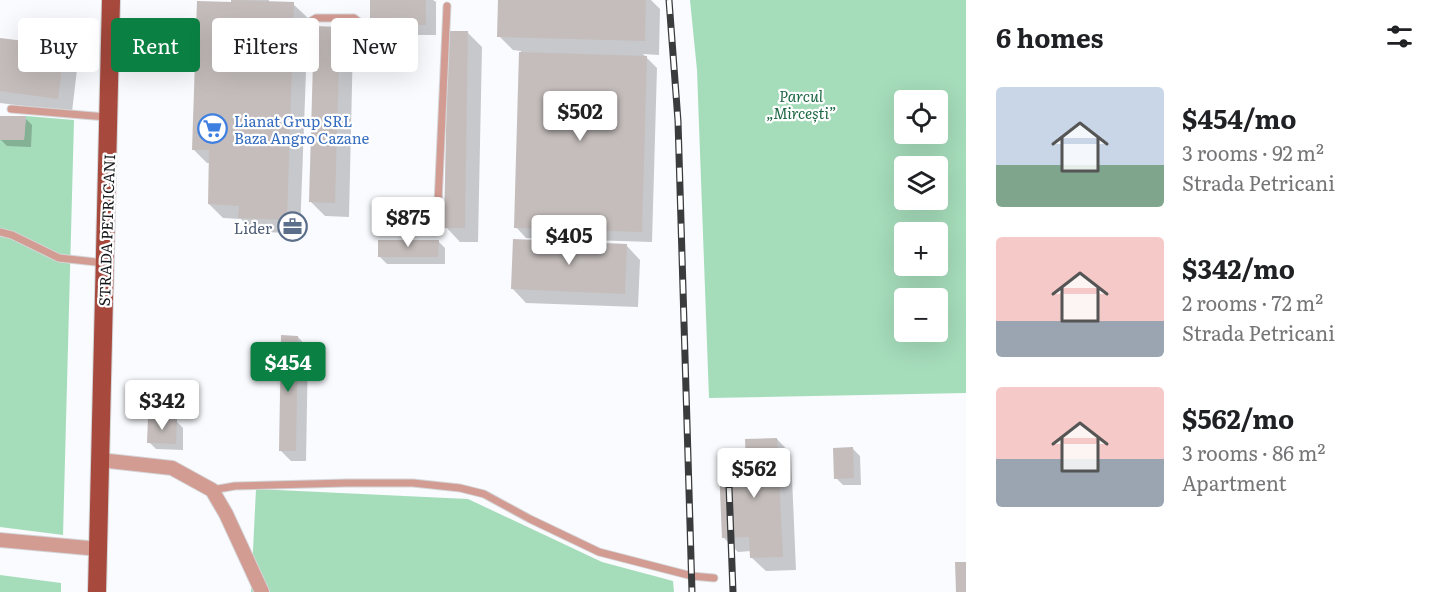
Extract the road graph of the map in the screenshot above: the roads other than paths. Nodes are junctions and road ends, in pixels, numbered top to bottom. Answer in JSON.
{"nodes":[{"id":1,"x":111,"y":0,"type":"edge"},
{"id":2,"x":447,"y":6,"type":"dead end"},
{"id":3,"x":11,"y":109,"type":"dead end"},
{"id":4,"x":109,"y":117,"type":"junction"},
{"id":5,"x":435,"y":231,"type":"dead end"},
{"id":6,"x":0,"y":232,"type":"edge"},
{"id":7,"x":105,"y":262,"type":"junction"},
{"id":8,"x":100,"y":460,"type":"junction"},
{"id":9,"x":212,"y":490,"type":"junction"},
{"id":10,"x":0,"y":540,"type":"edge"},
{"id":11,"x":99,"y":549,"type":"junction"},
{"id":12,"x":714,"y":578,"type":"dead end"},
{"id":13,"x":98,"y":592,"type":"edge"},
{"id":14,"x":262,"y":592,"type":"edge"}],
"edges":[{"from":1,"to":4,"type":"main road","name":"STRADA PETRICANI"},
{"from":2,"to":5,"type":"lane"},
{"from":3,"to":4,"type":"lane"},
{"from":4,"to":7,"type":"main road","name":"STRADA PETRICANI"},
{"from":6,"to":7,"type":"lane"},
{"from":7,"to":8,"type":"main road","name":"STRADA PETRICANI"},
{"from":8,"to":9,"type":"street"},
{"from":8,"to":11,"type":"main road","name":"STRADA PETRICANI"},
{"from":9,"to":12,"type":"lane"},
{"from":9,"to":14,"type":"street"},
{"from":10,"to":11,"type":"street"},
{"from":11,"to":13,"type":"main road","name":"STRADA PETRICANI"}]}
